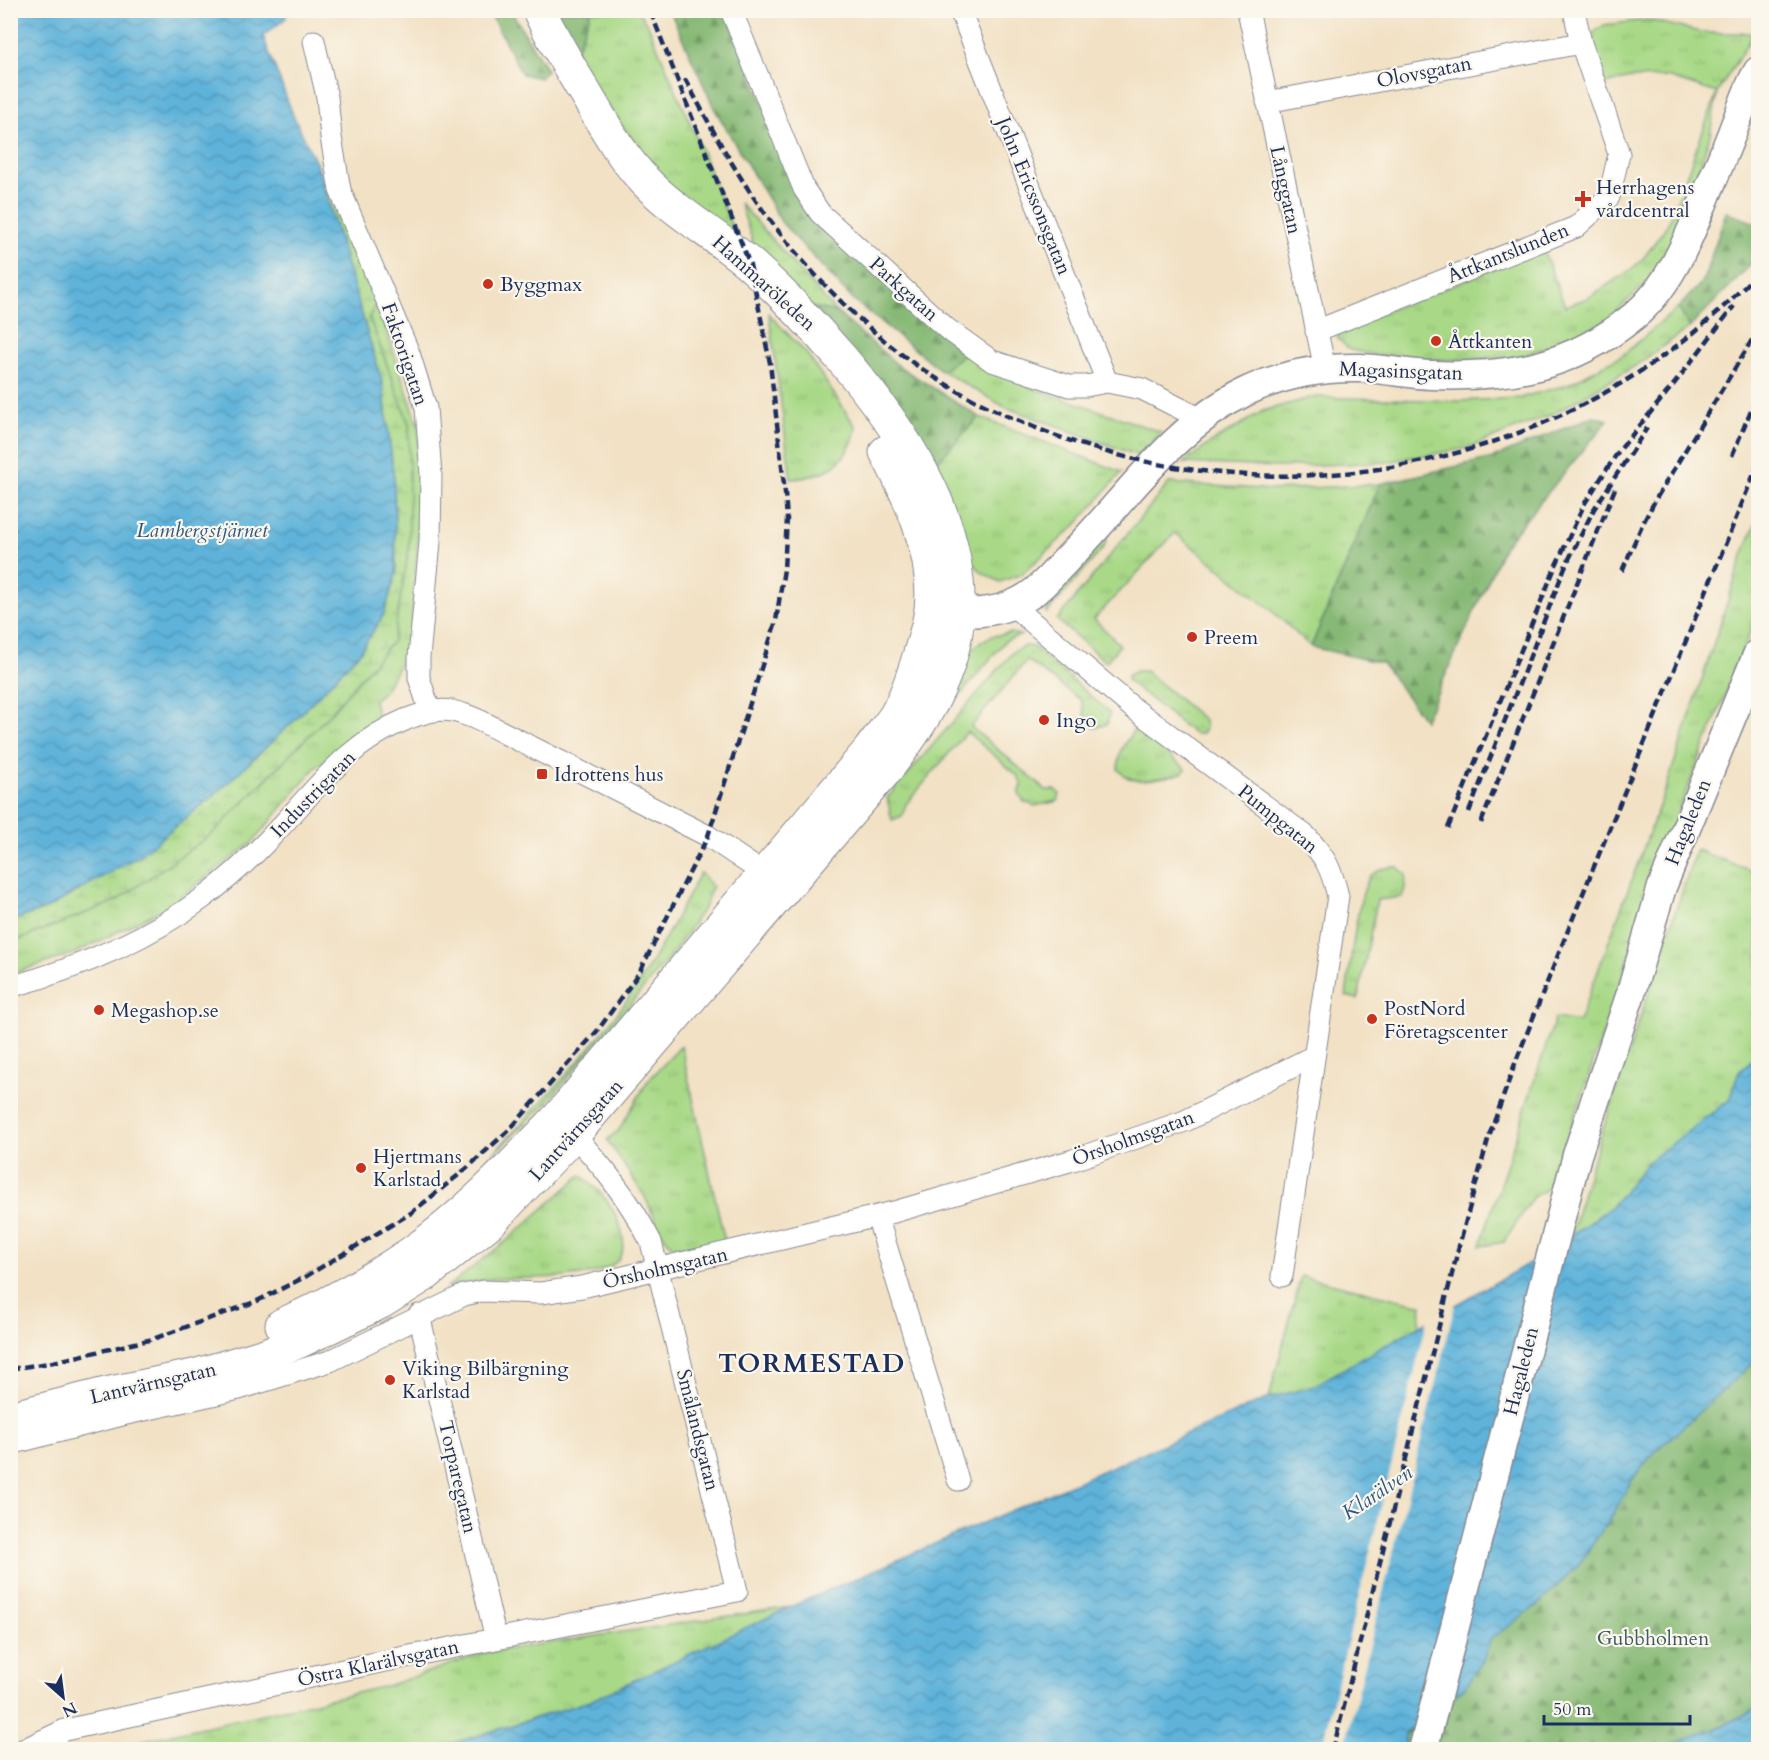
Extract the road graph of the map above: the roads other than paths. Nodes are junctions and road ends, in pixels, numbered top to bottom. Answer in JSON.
{"nodes":[{"id":1,"x":525,"y":10,"type":"edge"},
{"id":2,"x":539,"y":10,"type":"edge"},
{"id":3,"x":731,"y":10,"type":"edge"},
{"id":4,"x":960,"y":10,"type":"edge"},
{"id":5,"x":1248,"y":10,"type":"edge"},
{"id":6,"x":1574,"y":10,"type":"edge"},
{"id":7,"x":314,"y":41,"type":"dead end"},
{"id":8,"x":1581,"y":43,"type":"junction"},
{"id":9,"x":1758,"y":70,"type":"edge"},
{"id":10,"x":1268,"y":102,"type":"junction"},
{"id":11,"x":1316,"y":331,"type":"junction"},
{"id":12,"x":1325,"y":369,"type":"junction"},
{"id":13,"x":1107,"y":382,"type":"junction"},
{"id":14,"x":1201,"y":419,"type":"junction"},
{"id":15,"x":1012,"y":605,"type":"junction"},
{"id":16,"x":944,"y":611,"type":"junction"},
{"id":17,"x":1758,"y":653,"type":"edge"},
{"id":18,"x":1758,"y":681,"type":"edge"},
{"id":19,"x":430,"y":711,"type":"junction"},
{"id":20,"x":775,"y":880,"type":"junction"},
{"id":21,"x":10,"y":987,"type":"edge"},
{"id":22,"x":1630,"y":996,"type":"junction"},
{"id":23,"x":1314,"y":1056,"type":"junction"},
{"id":24,"x":566,"y":1126,"type":"junction"},
{"id":25,"x":877,"y":1216,"type":"junction"},
{"id":26,"x":658,"y":1269,"type":"junction"},
{"id":27,"x":1282,"y":1276,"type":"dead end"},
{"id":28,"x":420,"y":1315,"type":"junction"},
{"id":29,"x":10,"y":1395,"type":"edge"},
{"id":30,"x":10,"y":1418,"type":"edge"},
{"id":31,"x":10,"y":1444,"type":"edge"},
{"id":32,"x":958,"y":1480,"type":"dead end"},
{"id":33,"x":737,"y":1591,"type":"joint"},
{"id":34,"x":496,"y":1639,"type":"junction"},
{"id":35,"x":23,"y":1749,"type":"edge"},
{"id":36,"x":1423,"y":1749,"type":"edge"}],
"edges":[{"from":1,"to":16,"type":"main road","name":"Hammaröleden"},
{"from":2,"to":16,"type":"main road","name":"Hammaröleden"},
{"from":3,"to":13,"type":"street","name":"Parkgatan"},
{"from":4,"to":13,"type":"street","name":"John Ericssonsgatan"},
{"from":5,"to":10,"type":"street","name":"Långgatan"},
{"from":6,"to":8,"type":"street","name":"Åttkantslunden"},
{"from":7,"to":19,"type":"street","name":"Faktorigatan"},
{"from":8,"to":10,"type":"street","name":"Olovsgatan"},
{"from":8,"to":11,"type":"street","name":"Åttkantslunden"},
{"from":9,"to":12,"type":"street","name":"Magasinsgatan"},
{"from":10,"to":11,"type":"street","name":"Långgatan"},
{"from":11,"to":12,"type":"street","name":"Långgatan"},
{"from":12,"to":14,"type":"street","name":"Magasinsgatan"},
{"from":13,"to":14,"type":"street","name":"Parkgatan"},
{"from":14,"to":15,"type":"street","name":"Magasinsgatan"},
{"from":15,"to":16,"type":"street","name":"Magasinsgatan"},
{"from":15,"to":23,"type":"street","name":"Pumpgatan"},
{"from":16,"to":20,"type":"main road","name":"Lantvärnsgatan"},
{"from":17,"to":22,"type":"street","name":"Hagaleden"},
{"from":18,"to":22,"type":"street","name":"Hagaleden"},
{"from":19,"to":20,"type":"street","name":"Industrigatan"},
{"from":19,"to":21,"type":"street","name":"Industrigatan"},
{"from":20,"to":24,"type":"main road","name":"Lantvärnsgatan"},
{"from":22,"to":36,"type":"street","name":"Hagaleden"},
{"from":23,"to":25,"type":"street","name":"Örsholmsgatan"},
{"from":23,"to":27,"type":"street","name":"Pumpgatan"},
{"from":24,"to":26,"type":"street"},
{"from":24,"to":29,"type":"main road","name":"Lantvärnsgatan"},
{"from":24,"to":30,"type":"main road","name":"Lantvärnsgatan"},
{"from":25,"to":26,"type":"street","name":"Örsholmsgatan"},
{"from":25,"to":32,"type":"street"},
{"from":26,"to":28,"type":"street","name":"Örsholmsgatan"},
{"from":26,"to":33,"type":"street","name":"Smålandsgatan"},
{"from":28,"to":31,"type":"street","name":"Örsholmsgatan"},
{"from":28,"to":34,"type":"street","name":"Torparegatan"},
{"from":33,"to":34,"type":"street","name":"Östra Klarälvsgatan"},
{"from":34,"to":35,"type":"street","name":"Östra Klarälvsgatan"}]}
